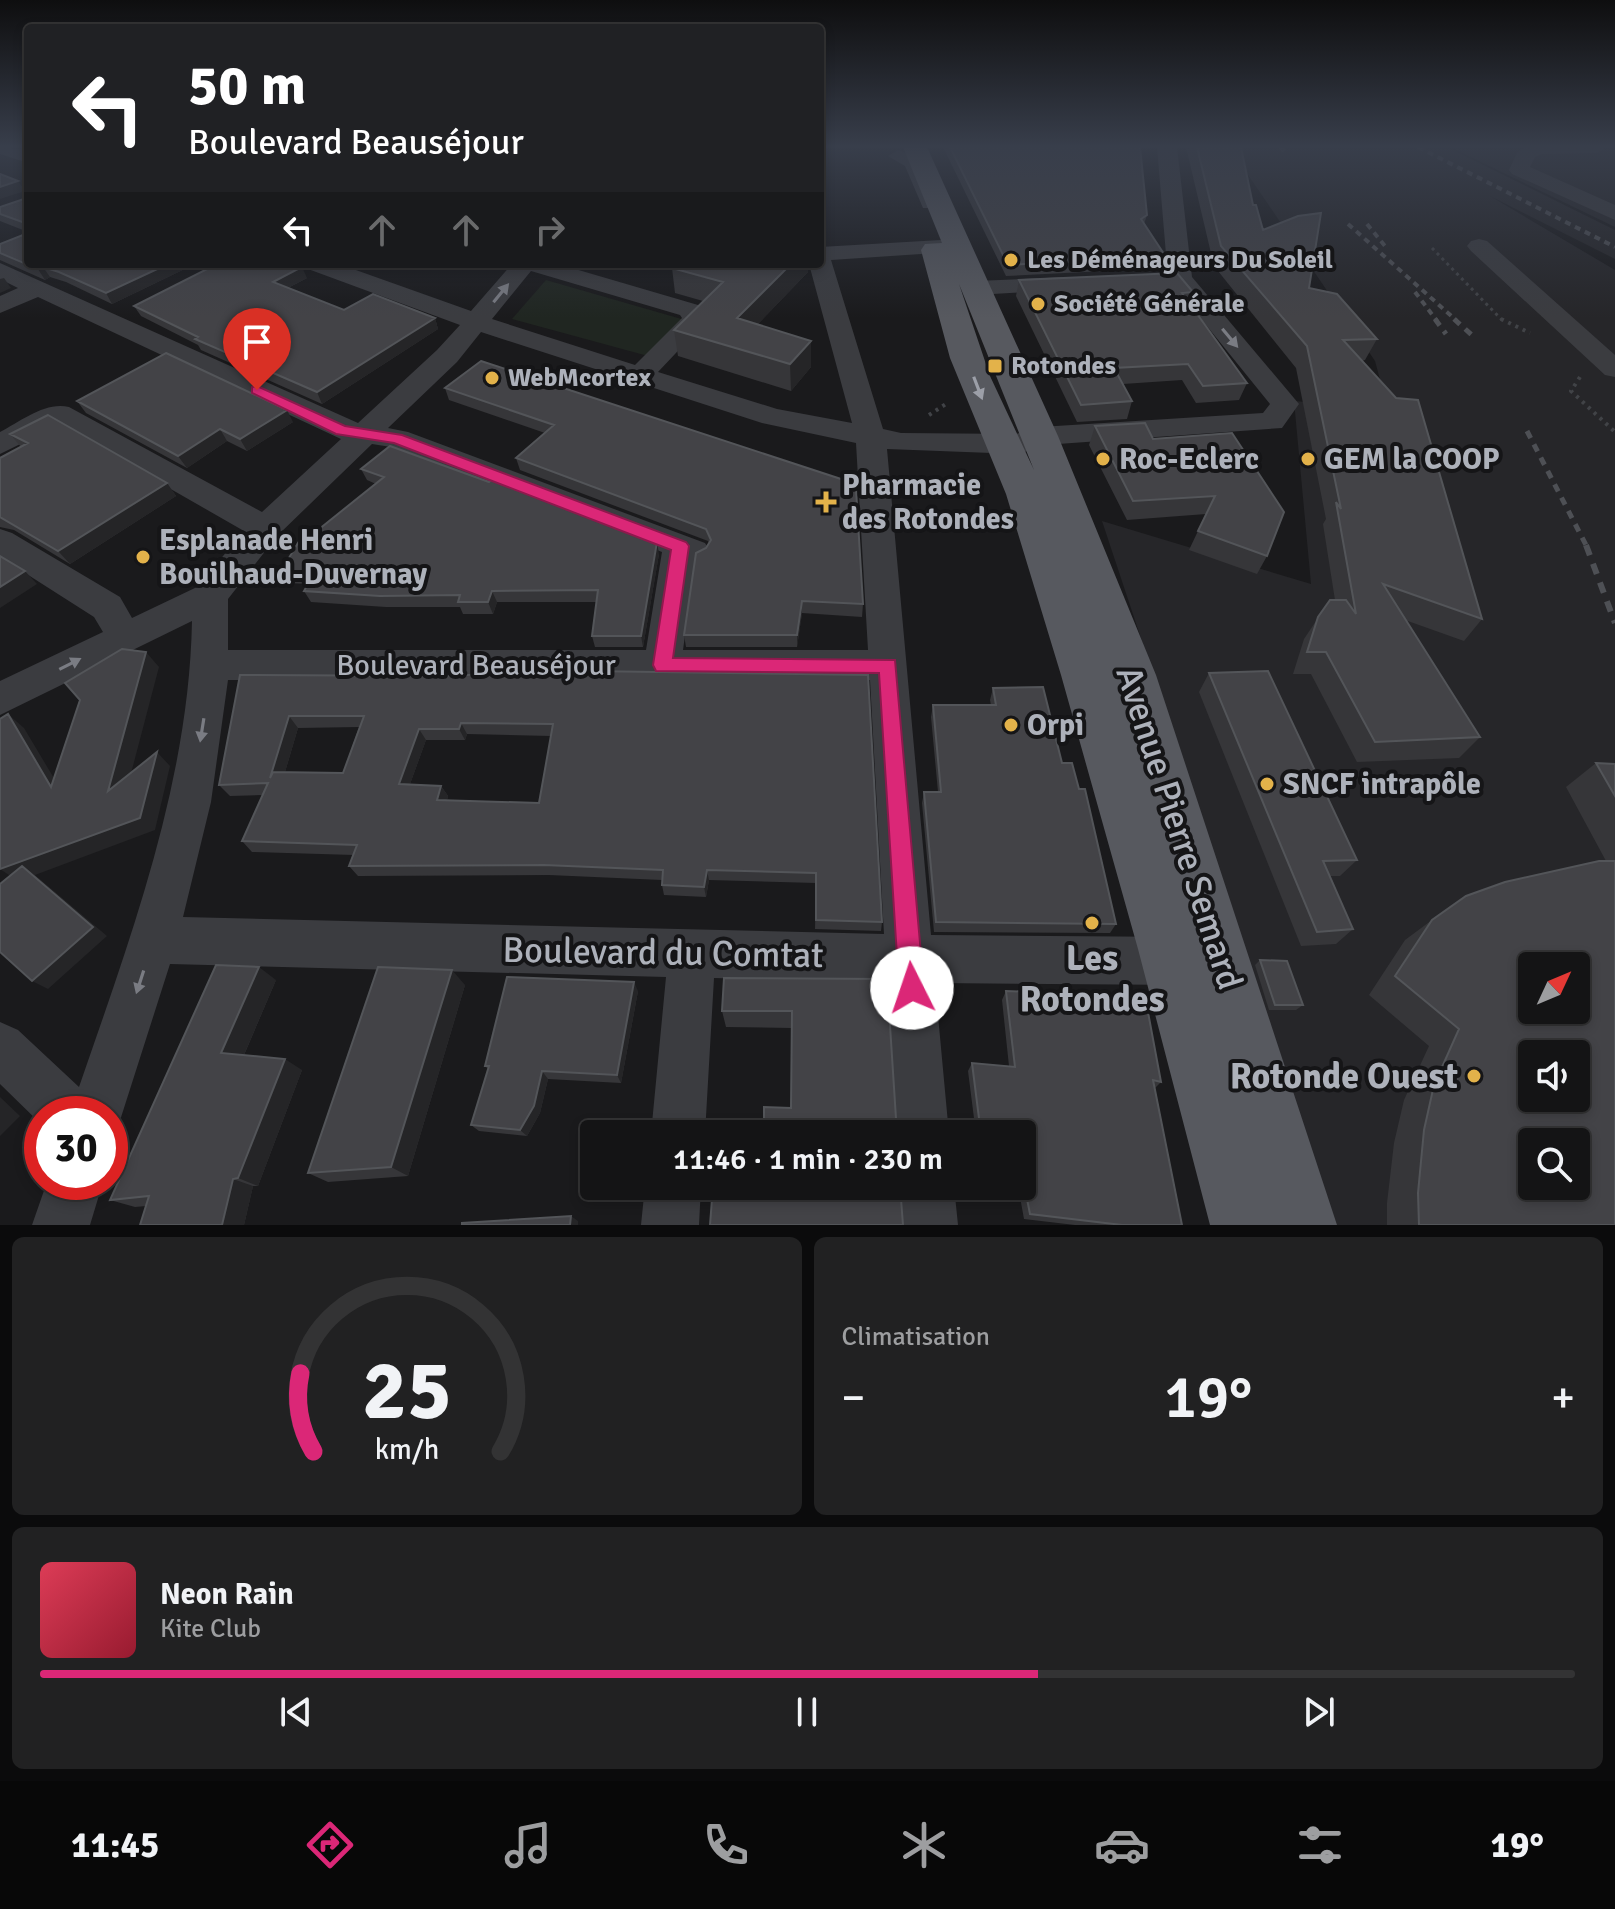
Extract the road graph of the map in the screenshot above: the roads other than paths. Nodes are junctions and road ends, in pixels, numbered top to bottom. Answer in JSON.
{"nodes":[{"id":1,"x":929,"y":204,"type":"edge"},
{"id":2,"x":1173,"y":204,"type":"edge"},
{"id":3,"x":1595,"y":204,"type":"edge"},
{"id":4,"x":1615,"y":213,"type":"edge"},
{"id":5,"x":1479,"y":246,"type":"dead end"},
{"id":6,"x":947,"y":247,"type":"junction"},
{"id":7,"x":824,"y":254,"type":"edge"},
{"id":8,"x":327,"y":268,"type":"edge"},
{"id":9,"x":522,"y":268,"type":"edge"},
{"id":10,"x":546,"y":268,"type":"edge"},
{"id":11,"x":822,"y":268,"type":"edge"},
{"id":12,"x":0,"y":270,"type":"edge"},
{"id":13,"x":1180,"y":278,"type":"junction"},
{"id":14,"x":1149,"y":279,"type":"edge"},
{"id":15,"x":1086,"y":283,"type":"edge"},
{"id":16,"x":39,"y":288,"type":"junction"},
{"id":17,"x":976,"y":288,"type":"junction"},
{"id":18,"x":0,"y":305,"type":"edge"},
{"id":19,"x":136,"y":305,"type":"edge"},
{"id":20,"x":106,"y":320,"type":"junction"},
{"id":21,"x":477,"y":323,"type":"junction"},
{"id":22,"x":1615,"y":369,"type":"edge"},
{"id":23,"x":639,"y":376,"type":"junction"},
{"id":24,"x":363,"y":433,"type":"junction"},
{"id":25,"x":871,"y":438,"type":"junction"},
{"id":26,"x":1020,"y":439,"type":"junction"},
{"id":27,"x":0,"y":444,"type":"edge"},
{"id":28,"x":265,"y":528,"type":"junction"},
{"id":29,"x":0,"y":541,"type":"edge"},
{"id":30,"x":210,"y":596,"type":"junction"},
{"id":31,"x":124,"y":636,"type":"junction"},
{"id":32,"x":208,"y":665,"type":"junction"},
{"id":33,"x":662,"y":665,"type":"junction"},
{"id":34,"x":888,"y":665,"type":"junction"},
{"id":35,"x":0,"y":699,"type":"edge"},
{"id":36,"x":153,"y":940,"type":"junction"},
{"id":37,"x":692,"y":954,"type":"junction"},
{"id":38,"x":909,"y":959,"type":"junction"},
{"id":39,"x":1196,"y":961,"type":"junction"},
{"id":40,"x":0,"y":1048,"type":"edge"},
{"id":41,"x":50,"y":1096,"type":"edge"},
{"id":42,"x":103,"y":1096,"type":"edge"},
{"id":43,"x":679,"y":1120,"type":"edge"},
{"id":44,"x":921,"y":1120,"type":"edge"},
{"id":45,"x":69,"y":1200,"type":"edge"},
{"id":46,"x":672,"y":1200,"type":"edge"},
{"id":47,"x":927,"y":1200,"type":"edge"},
{"id":48,"x":61,"y":1225,"type":"edge"},
{"id":49,"x":670,"y":1225,"type":"edge"},
{"id":50,"x":929,"y":1225,"type":"edge"},
{"id":51,"x":1245,"y":1225,"type":"edge"},
{"id":52,"x":1273,"y":1225,"type":"edge"},
{"id":53,"x":1302,"y":1225,"type":"edge"}],
"edges":[{"from":1,"to":6,"type":"main road","name":"Avenue Pierre Semard"},
{"from":2,"to":13,"type":"street"},
{"from":3,"to":4,"type":"street"},
{"from":5,"to":22,"type":"street"},
{"from":6,"to":7,"type":"street"},
{"from":6,"to":17,"type":"main road","name":"Avenue Pierre Semard"},
{"from":6,"to":26,"type":"main road","name":"Avenue Pierre Semard","one_way":true},
{"from":8,"to":21,"type":"street"},
{"from":21,"to":9,"type":"street","one_way":true},
{"from":10,"to":23,"type":"street"},
{"from":11,"to":25,"type":"street"},
{"from":12,"to":16,"type":"street"},
{"from":13,"to":14,"type":"street"},
{"from":13,"to":26,"type":"street","one_way":true},
{"from":15,"to":17,"type":"street"},
{"from":16,"to":18,"type":"street"},
{"from":16,"to":20,"type":"street"},
{"from":17,"to":26,"type":"main road","name":"Avenue Pierre Semard"},
{"from":19,"to":20,"type":"street"},
{"from":20,"to":24,"type":"street"},
{"from":21,"to":23,"type":"street"},
{"from":21,"to":24,"type":"street"},
{"from":23,"to":25,"type":"street"},
{"from":24,"to":28,"type":"street"},
{"from":24,"to":33,"type":"street"},
{"from":25,"to":26,"type":"street"},
{"from":25,"to":34,"type":"street"},
{"from":26,"to":39,"type":"main road","name":"Avenue Pierre Semard"},
{"from":27,"to":28,"type":"street"},
{"from":28,"to":30,"type":"street"},
{"from":29,"to":31,"type":"street"},
{"from":30,"to":31,"type":"street"},
{"from":30,"to":32,"type":"street"},
{"from":35,"to":31,"type":"street","one_way":true},
{"from":32,"to":33,"type":"street","name":"Boulevard Beauséjour"},
{"from":32,"to":36,"type":"street","one_way":true},
{"from":33,"to":34,"type":"street","name":"Boulevard Beauséjour"},
{"from":34,"to":38,"type":"street"},
{"from":36,"to":37,"type":"street","name":"Boulevard du Comtat"},
{"from":36,"to":42,"type":"street","one_way":true},
{"from":37,"to":38,"type":"street","name":"Boulevard du Comtat"},
{"from":37,"to":43,"type":"street"},
{"from":38,"to":39,"type":"street","name":"Boulevard du Comtat"},
{"from":38,"to":44,"type":"street"},
{"from":39,"to":51,"type":"main road","name":"Avenue Pierre Semard"},
{"from":39,"to":52,"type":"street","name":"Avenue Pierre Semard"},
{"from":39,"to":53,"type":"main road","name":"Avenue Pierre Semard"},
{"from":40,"to":41,"type":"street"},
{"from":45,"to":48,"type":"street"},
{"from":46,"to":49,"type":"street"},
{"from":47,"to":50,"type":"street"}]}
